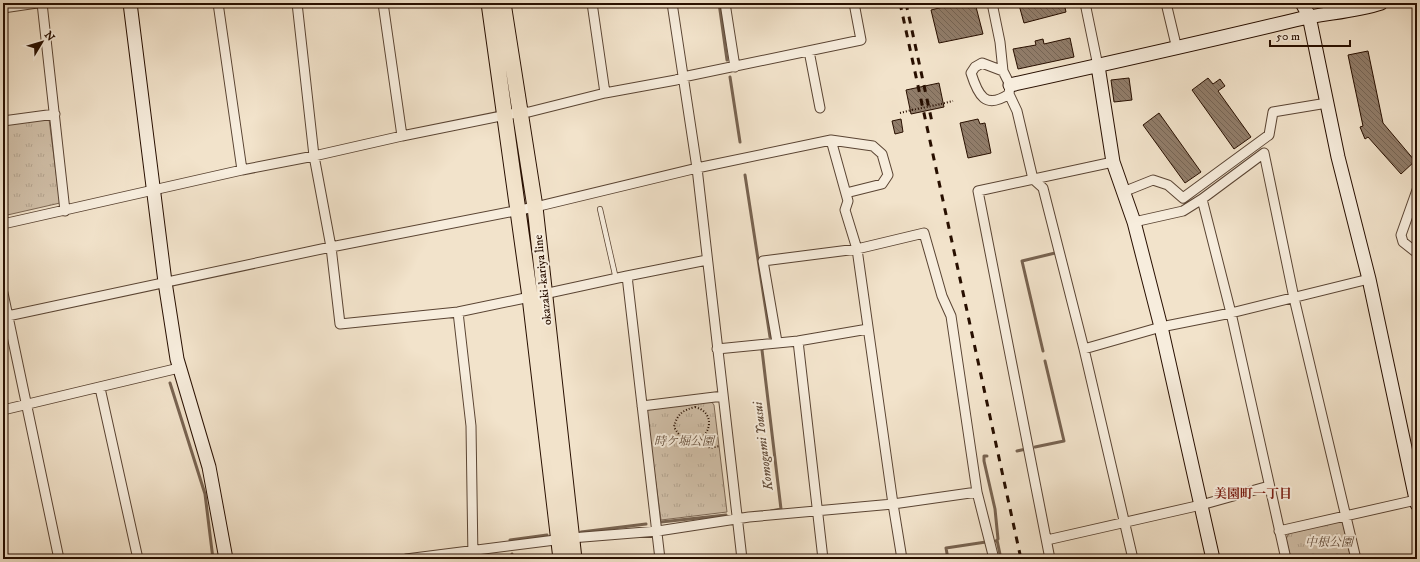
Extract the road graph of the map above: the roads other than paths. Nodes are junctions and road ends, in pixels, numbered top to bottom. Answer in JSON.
{"nodes":[{"id":1,"x":37,"y":3,"type":"edge"},
{"id":2,"x":42,"y":3,"type":"edge"},
{"id":3,"x":130,"y":3,"type":"edge"},
{"id":4,"x":218,"y":3,"type":"edge"},
{"id":5,"x":297,"y":3,"type":"edge"},
{"id":6,"x":383,"y":3,"type":"edge"},
{"id":7,"x":489,"y":3,"type":"edge"},
{"id":8,"x":503,"y":3,"type":"edge"},
{"id":9,"x":592,"y":3,"type":"edge"},
{"id":10,"x":672,"y":3,"type":"edge"},
{"id":11,"x":725,"y":3,"type":"edge"},
{"id":12,"x":854,"y":3,"type":"edge"},
{"id":13,"x":992,"y":3,"type":"edge"},
{"id":14,"x":1085,"y":3,"type":"edge"},
{"id":15,"x":1166,"y":3,"type":"edge"},
{"id":16,"x":1302,"y":3,"type":"edge"},
{"id":17,"x":1372,"y":4,"type":"edge"},
{"id":18,"x":3,"y":8,"type":"edge"},
{"id":19,"x":1310,"y":16,"type":"junction"},
{"id":20,"x":1177,"y":48,"type":"junction"},
{"id":21,"x":809,"y":51,"type":"junction"},
{"id":22,"x":1098,"y":66,"type":"junction"},
{"id":23,"x":735,"y":67,"type":"junction"},
{"id":24,"x":1003,"y":71,"type":"junction"},
{"id":25,"x":683,"y":77,"type":"junction"},
{"id":26,"x":1009,"y":89,"type":"junction"},
{"id":27,"x":605,"y":93,"type":"junction"},
{"id":28,"x":1327,"y":103,"type":"junction"},
{"id":29,"x":820,"y":108,"type":"dead end"},
{"id":30,"x":55,"y":114,"type":"junction"},
{"id":31,"x":513,"y":114,"type":"junction"},
{"id":32,"x":3,"y":121,"type":"edge"},
{"id":33,"x":402,"y":136,"type":"junction"},
{"id":34,"x":831,"y":140,"type":"junction"},
{"id":35,"x":314,"y":156,"type":"junction"},
{"id":36,"x":1113,"y":162,"type":"junction"},
{"id":37,"x":696,"y":168,"type":"junction"},
{"id":38,"x":242,"y":170,"type":"junction"},
{"id":39,"x":1033,"y":179,"type":"junction"},
{"id":40,"x":1417,"y":190,"type":"edge"},
{"id":41,"x":154,"y":191,"type":"junction"},
{"id":42,"x":1124,"y":192,"type":"junction"},
{"id":43,"x":846,"y":193,"type":"junction"},
{"id":44,"x":1202,"y":199,"type":"junction"},
{"id":45,"x":535,"y":207,"type":"junction"},
{"id":46,"x":600,"y":209,"type":"dead end"},
{"id":47,"x":519,"y":210,"type":"junction"},
{"id":48,"x":65,"y":211,"type":"junction"},
{"id":49,"x":1134,"y":222,"type":"junction"},
{"id":50,"x":3,"y":224,"type":"edge"},
{"id":51,"x":331,"y":247,"type":"junction"},
{"id":52,"x":857,"y":249,"type":"junction"},
{"id":53,"x":1417,"y":253,"type":"edge"},
{"id":54,"x":707,"y":260,"type":"junction"},
{"id":55,"x":627,"y":276,"type":"junction"},
{"id":56,"x":616,"y":278,"type":"junction"},
{"id":57,"x":1369,"y":279,"type":"junction"},
{"id":58,"x":165,"y":282,"type":"junction"},
{"id":59,"x":3,"y":293,"type":"edge"},
{"id":60,"x":537,"y":295,"type":"junction"},
{"id":61,"x":1294,"y":298,"type":"junction"},
{"id":62,"x":458,"y":312,"type":"junction"},
{"id":63,"x":1231,"y":313,"type":"junction"},
{"id":64,"x":5,"y":317,"type":"edge"},
{"id":65,"x":1161,"y":327,"type":"junction"},
{"id":66,"x":868,"y":329,"type":"junction"},
{"id":67,"x":798,"y":341,"type":"junction"},
{"id":68,"x":777,"y":342,"type":"junction"},
{"id":69,"x":717,"y":349,"type":"junction"},
{"id":70,"x":1084,"y":349,"type":"junction"},
{"id":71,"x":180,"y":368,"type":"junction"},
{"id":72,"x":100,"y":388,"type":"junction"},
{"id":73,"x":723,"y":396,"type":"junction"},
{"id":74,"x":27,"y":405,"type":"junction"},
{"id":75,"x":642,"y":406,"type":"junction"},
{"id":76,"x":3,"y":410,"type":"edge"},
{"id":77,"x":1269,"y":486,"type":"junction"},
{"id":78,"x":977,"y":492,"type":"junction"},
{"id":79,"x":1417,"y":501,"type":"edge"},
{"id":80,"x":893,"y":504,"type":"junction"},
{"id":81,"x":1201,"y":505,"type":"junction"},
{"id":82,"x":818,"y":511,"type":"junction"},
{"id":83,"x":1346,"y":516,"type":"junction"},
{"id":84,"x":738,"y":519,"type":"junction"},
{"id":85,"x":1125,"y":521,"type":"junction"},
{"id":86,"x":658,"y":531,"type":"junction"},
{"id":87,"x":1279,"y":531,"type":"junction"},
{"id":88,"x":565,"y":539,"type":"junction"},
{"id":89,"x":1047,"y":540,"type":"junction"},
{"id":90,"x":472,"y":555,"type":"edge"},
{"id":91,"x":59,"y":559,"type":"edge"},
{"id":92,"x":138,"y":559,"type":"edge"},
{"id":93,"x":226,"y":559,"type":"edge"},
{"id":94,"x":406,"y":559,"type":"edge"},
{"id":95,"x":561,"y":559,"type":"edge"},
{"id":96,"x":574,"y":559,"type":"edge"},
{"id":97,"x":660,"y":559,"type":"edge"},
{"id":98,"x":742,"y":559,"type":"edge"},
{"id":99,"x":823,"y":559,"type":"edge"},
{"id":100,"x":902,"y":559,"type":"edge"},
{"id":101,"x":994,"y":559,"type":"edge"},
{"id":102,"x":1050,"y":559,"type":"edge"},
{"id":103,"x":1133,"y":559,"type":"edge"},
{"id":104,"x":1214,"y":559,"type":"edge"},
{"id":105,"x":1286,"y":559,"type":"edge"},
{"id":106,"x":1356,"y":559,"type":"edge"}],
"edges":[{"from":1,"to":18,"type":"street"},
{"from":2,"to":30,"type":"street"},
{"from":3,"to":41,"type":"street"},
{"from":4,"to":38,"type":"street"},
{"from":5,"to":35,"type":"street"},
{"from":6,"to":33,"type":"street"},
{"from":7,"to":31,"type":"main road","name":"okazaki-kariya line"},
{"from":8,"to":31,"type":"main road","name":"okazaki-kariya line"},
{"from":9,"to":27,"type":"street"},
{"from":10,"to":25,"type":"street"},
{"from":11,"to":23,"type":"street"},
{"from":12,"to":21,"type":"street"},
{"from":13,"to":24,"type":"street"},
{"from":14,"to":22,"type":"street"},
{"from":15,"to":20,"type":"street"},
{"from":16,"to":19,"type":"street"},
{"from":17,"to":19,"type":"street"},
{"from":19,"to":20,"type":"street"},
{"from":19,"to":28,"type":"street"},
{"from":20,"to":22,"type":"street"},
{"from":21,"to":23,"type":"street"},
{"from":21,"to":29,"type":"street"},
{"from":22,"to":26,"type":"street"},
{"from":22,"to":36,"type":"street"},
{"from":23,"to":25,"type":"street"},
{"from":24,"to":26,"type":"street"},
{"from":24,"to":26,"type":"street"},
{"from":25,"to":27,"type":"street"},
{"from":25,"to":37,"type":"street"},
{"from":26,"to":39,"type":"street"},
{"from":27,"to":31,"type":"street"},
{"from":28,"to":42,"type":"street"},
{"from":28,"to":57,"type":"street"},
{"from":30,"to":32,"type":"street"},
{"from":30,"to":48,"type":"street"},
{"from":31,"to":33,"type":"street"},
{"from":31,"to":45,"type":"main road","name":"okazaki-kariya line"},
{"from":31,"to":47,"type":"main road","name":"okazaki-kariya line"},
{"from":33,"to":35,"type":"street"},
{"from":34,"to":37,"type":"street"},
{"from":34,"to":43,"type":"street"},
{"from":34,"to":43,"type":"street"},
{"from":35,"to":38,"type":"street"},
{"from":35,"to":51,"type":"street"},
{"from":36,"to":39,"type":"street"},
{"from":36,"to":42,"type":"street"},
{"from":37,"to":45,"type":"street"},
{"from":37,"to":54,"type":"street"},
{"from":38,"to":41,"type":"street"},
{"from":39,"to":70,"type":"street"},
{"from":39,"to":89,"type":"street"},
{"from":40,"to":53,"type":"street"},
{"from":41,"to":48,"type":"street"},
{"from":41,"to":58,"type":"street"},
{"from":42,"to":49,"type":"street"},
{"from":43,"to":52,"type":"street"},
{"from":44,"to":49,"type":"street"},
{"from":44,"to":61,"type":"street"},
{"from":44,"to":63,"type":"street"},
{"from":45,"to":47,"type":"street"},
{"from":45,"to":60,"type":"main road","name":"okazaki-kariya line"},
{"from":46,"to":56,"type":"lane"},
{"from":47,"to":51,"type":"street"},
{"from":47,"to":60,"type":"main road","name":"okazaki-kariya line"},
{"from":48,"to":50,"type":"street"},
{"from":49,"to":65,"type":"street"},
{"from":51,"to":58,"type":"street"},
{"from":51,"to":62,"type":"street"},
{"from":52,"to":66,"type":"street"},
{"from":52,"to":68,"type":"street"},
{"from":52,"to":78,"type":"street"},
{"from":54,"to":55,"type":"street"},
{"from":54,"to":69,"type":"street"},
{"from":55,"to":56,"type":"street"},
{"from":55,"to":75,"type":"street"},
{"from":56,"to":60,"type":"street"},
{"from":57,"to":61,"type":"street"},
{"from":57,"to":79,"type":"street"},
{"from":58,"to":64,"type":"street"},
{"from":58,"to":71,"type":"street"},
{"from":59,"to":64,"type":"street"},
{"from":60,"to":62,"type":"street"},
{"from":60,"to":88,"type":"main road","name":"okazaki-kariya line"},
{"from":61,"to":63,"type":"street"},
{"from":61,"to":83,"type":"street"},
{"from":62,"to":90,"type":"street"},
{"from":63,"to":65,"type":"street"},
{"from":63,"to":77,"type":"street"},
{"from":64,"to":74,"type":"street"},
{"from":65,"to":70,"type":"street"},
{"from":65,"to":81,"type":"street"},
{"from":66,"to":67,"type":"street"},
{"from":66,"to":80,"type":"street"},
{"from":67,"to":68,"type":"street"},
{"from":67,"to":82,"type":"street"},
{"from":68,"to":69,"type":"street"},
{"from":69,"to":73,"type":"street"},
{"from":70,"to":85,"type":"street"},
{"from":71,"to":72,"type":"street"},
{"from":71,"to":93,"type":"street"},
{"from":72,"to":74,"type":"street"},
{"from":72,"to":92,"type":"street"},
{"from":73,"to":75,"type":"street"},
{"from":73,"to":84,"type":"street"},
{"from":74,"to":76,"type":"street"},
{"from":74,"to":91,"type":"street"},
{"from":75,"to":86,"type":"street"},
{"from":77,"to":81,"type":"street"},
{"from":77,"to":87,"type":"street"},
{"from":78,"to":80,"type":"street"},
{"from":78,"to":101,"type":"street"},
{"from":79,"to":83,"type":"street"},
{"from":80,"to":82,"type":"street"},
{"from":80,"to":100,"type":"street"},
{"from":81,"to":85,"type":"street"},
{"from":81,"to":104,"type":"street"},
{"from":82,"to":84,"type":"street"},
{"from":82,"to":99,"type":"street"},
{"from":83,"to":87,"type":"street"},
{"from":83,"to":106,"type":"street"},
{"from":84,"to":86,"type":"street"},
{"from":84,"to":98,"type":"street"},
{"from":85,"to":89,"type":"street"},
{"from":85,"to":103,"type":"street"},
{"from":86,"to":88,"type":"street"},
{"from":86,"to":97,"type":"street"},
{"from":87,"to":105,"type":"street"},
{"from":88,"to":90,"type":"street"},
{"from":88,"to":95,"type":"main road","name":"okazaki-kariya line"},
{"from":88,"to":96,"type":"main road","name":"okazaki-kariya line"},
{"from":89,"to":102,"type":"street"},
{"from":90,"to":94,"type":"street"}]}
